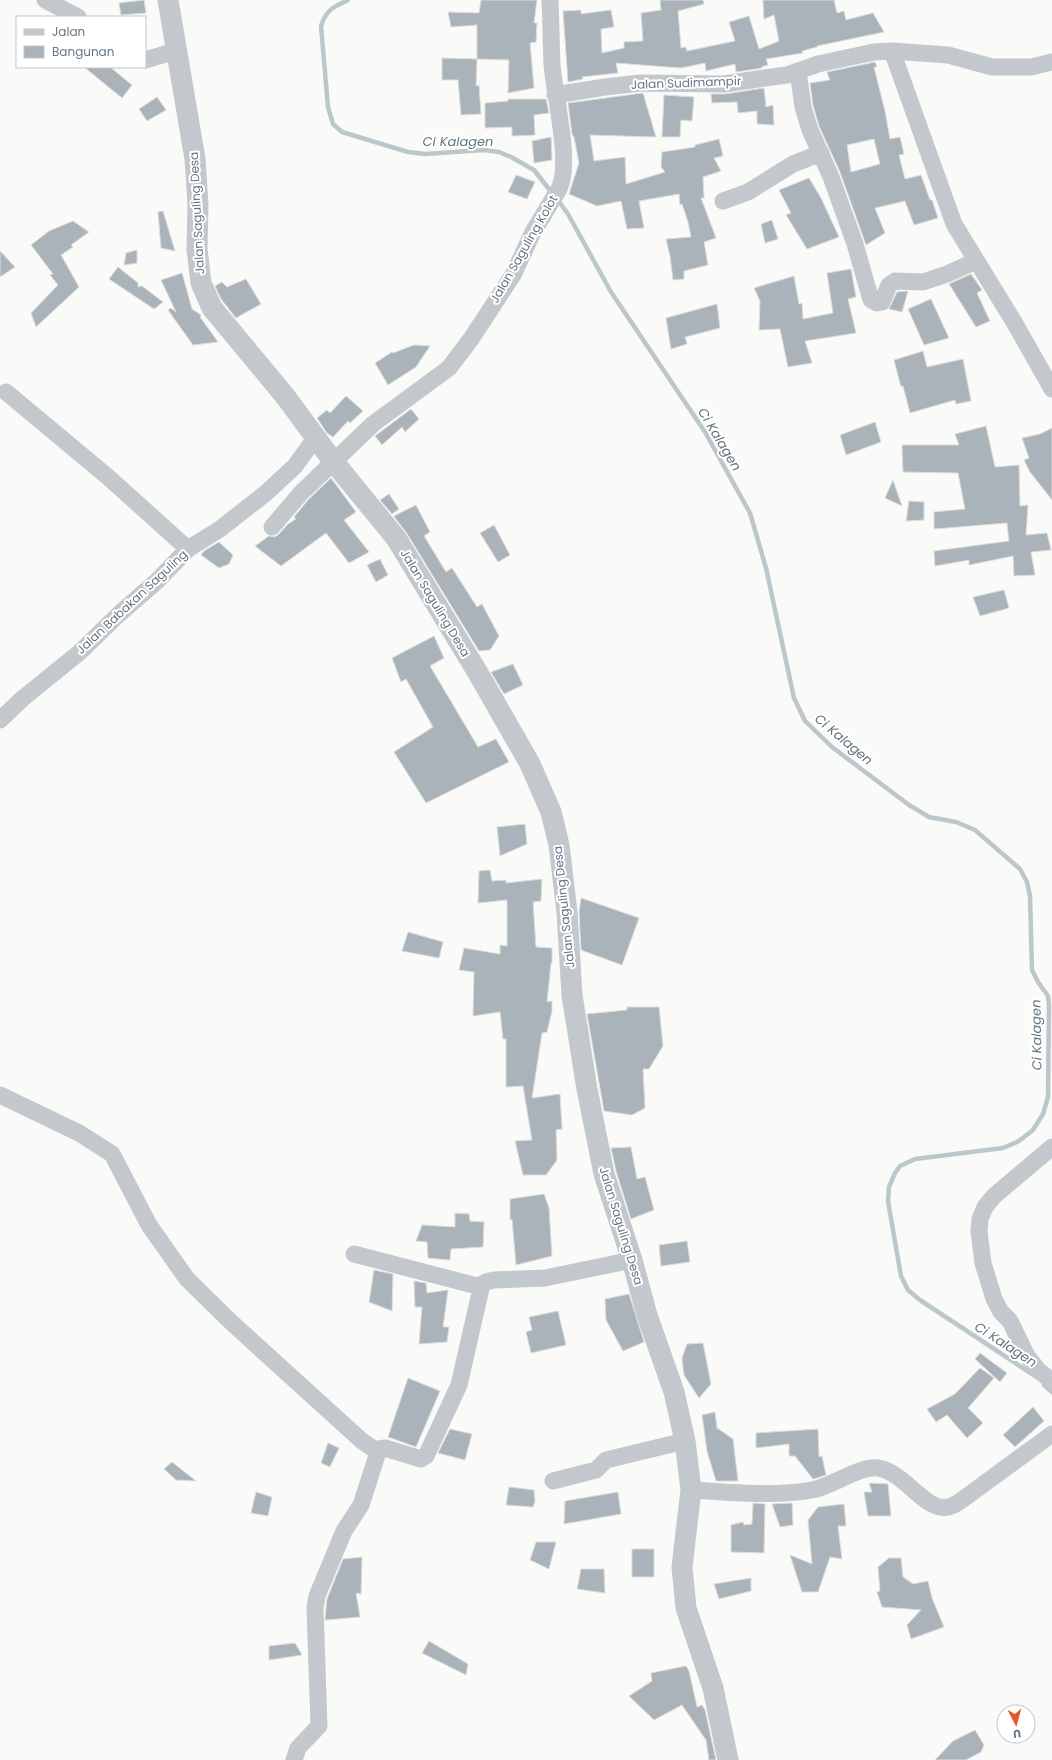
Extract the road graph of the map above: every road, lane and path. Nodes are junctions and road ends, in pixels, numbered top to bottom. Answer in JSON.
{"nodes":[{"id":1,"x":45,"y":0,"type":"edge"},
{"id":2,"x":168,"y":0,"type":"edge"},
{"id":3,"x":550,"y":0,"type":"edge"},
{"id":4,"x":76,"y":16,"type":"edge"},
{"id":5,"x":176,"y":51,"type":"junction"},
{"id":6,"x":892,"y":51,"type":"junction"},
{"id":7,"x":146,"y":60,"type":"edge"},
{"id":8,"x":1052,"y":62,"type":"edge"},
{"id":9,"x":798,"y":71,"type":"junction"},
{"id":10,"x":555,"y":95,"type":"junction"},
{"id":11,"x":822,"y":153,"type":"junction"},
{"id":12,"x":722,"y":201,"type":"dead end"},
{"id":13,"x":976,"y":261,"type":"junction"},
{"id":14,"x":1052,"y":389,"type":"edge"},
{"id":15,"x":6,"y":392,"type":"dead end"},
{"id":16,"x":316,"y":437,"type":"junction"},
{"id":17,"x":333,"y":461,"type":"junction"},
{"id":18,"x":272,"y":527,"type":"dead end"},
{"id":19,"x":188,"y":549,"type":"junction"},
{"id":20,"x":0,"y":720,"type":"edge"},
{"id":21,"x":0,"y":1094,"type":"edge"},
{"id":22,"x":1052,"y":1147,"type":"edge"},
{"id":23,"x":354,"y":1254,"type":"dead end"},
{"id":24,"x":632,"y":1260,"type":"junction"},
{"id":25,"x":481,"y":1287,"type":"junction"},
{"id":26,"x":1052,"y":1381,"type":"edge"},
{"id":27,"x":1052,"y":1434,"type":"edge"},
{"id":28,"x":686,"y":1441,"type":"junction"},
{"id":29,"x":378,"y":1452,"type":"junction"},
{"id":30,"x":553,"y":1481,"type":"dead end"},
{"id":31,"x":691,"y":1490,"type":"junction"},
{"id":32,"x":294,"y":1760,"type":"edge"},
{"id":33,"x":728,"y":1760,"type":"edge"}],
"edges":[{"from":1,"to":4,"type":"street"},
{"from":2,"to":5,"type":"street","name":"Jalan Saguling Desa"},
{"from":3,"to":10,"type":"street","name":"Jalan Saguling Kolot"},
{"from":5,"to":7,"type":"street"},
{"from":5,"to":16,"type":"street","name":"Jalan Saguling Desa"},
{"from":6,"to":8,"type":"street","name":"Jalan Sudimampir"},
{"from":6,"to":9,"type":"street","name":"Jalan Sudimampir"},
{"from":6,"to":13,"type":"street"},
{"from":9,"to":10,"type":"street","name":"Jalan Sudimampir"},
{"from":9,"to":11,"type":"street"},
{"from":10,"to":17,"type":"street","name":"Jalan Saguling Kolot"},
{"from":11,"to":12,"type":"street"},
{"from":11,"to":13,"type":"street"},
{"from":13,"to":14,"type":"street"},
{"from":15,"to":19,"type":"street"},
{"from":16,"to":17,"type":"street","name":"Jalan Saguling Desa"},
{"from":16,"to":19,"type":"street","name":"Jalan Babakan Saguling"},
{"from":17,"to":18,"type":"street","name":"Jalan Saguling Kolot"},
{"from":17,"to":24,"type":"street","name":"Jalan Saguling Desa"},
{"from":19,"to":20,"type":"street","name":"Jalan Babakan Saguling"},
{"from":21,"to":29,"type":"street"},
{"from":22,"to":26,"type":"street"},
{"from":23,"to":25,"type":"street"},
{"from":24,"to":25,"type":"street"},
{"from":24,"to":28,"type":"street","name":"Jalan Saguling Desa"},
{"from":25,"to":29,"type":"street"},
{"from":27,"to":31,"type":"street"},
{"from":28,"to":30,"type":"street"},
{"from":28,"to":31,"type":"street","name":"Jalan Saguling Desa"},
{"from":29,"to":32,"type":"street"},
{"from":31,"to":33,"type":"street","name":"Jalan Saguling Desa"}]}
